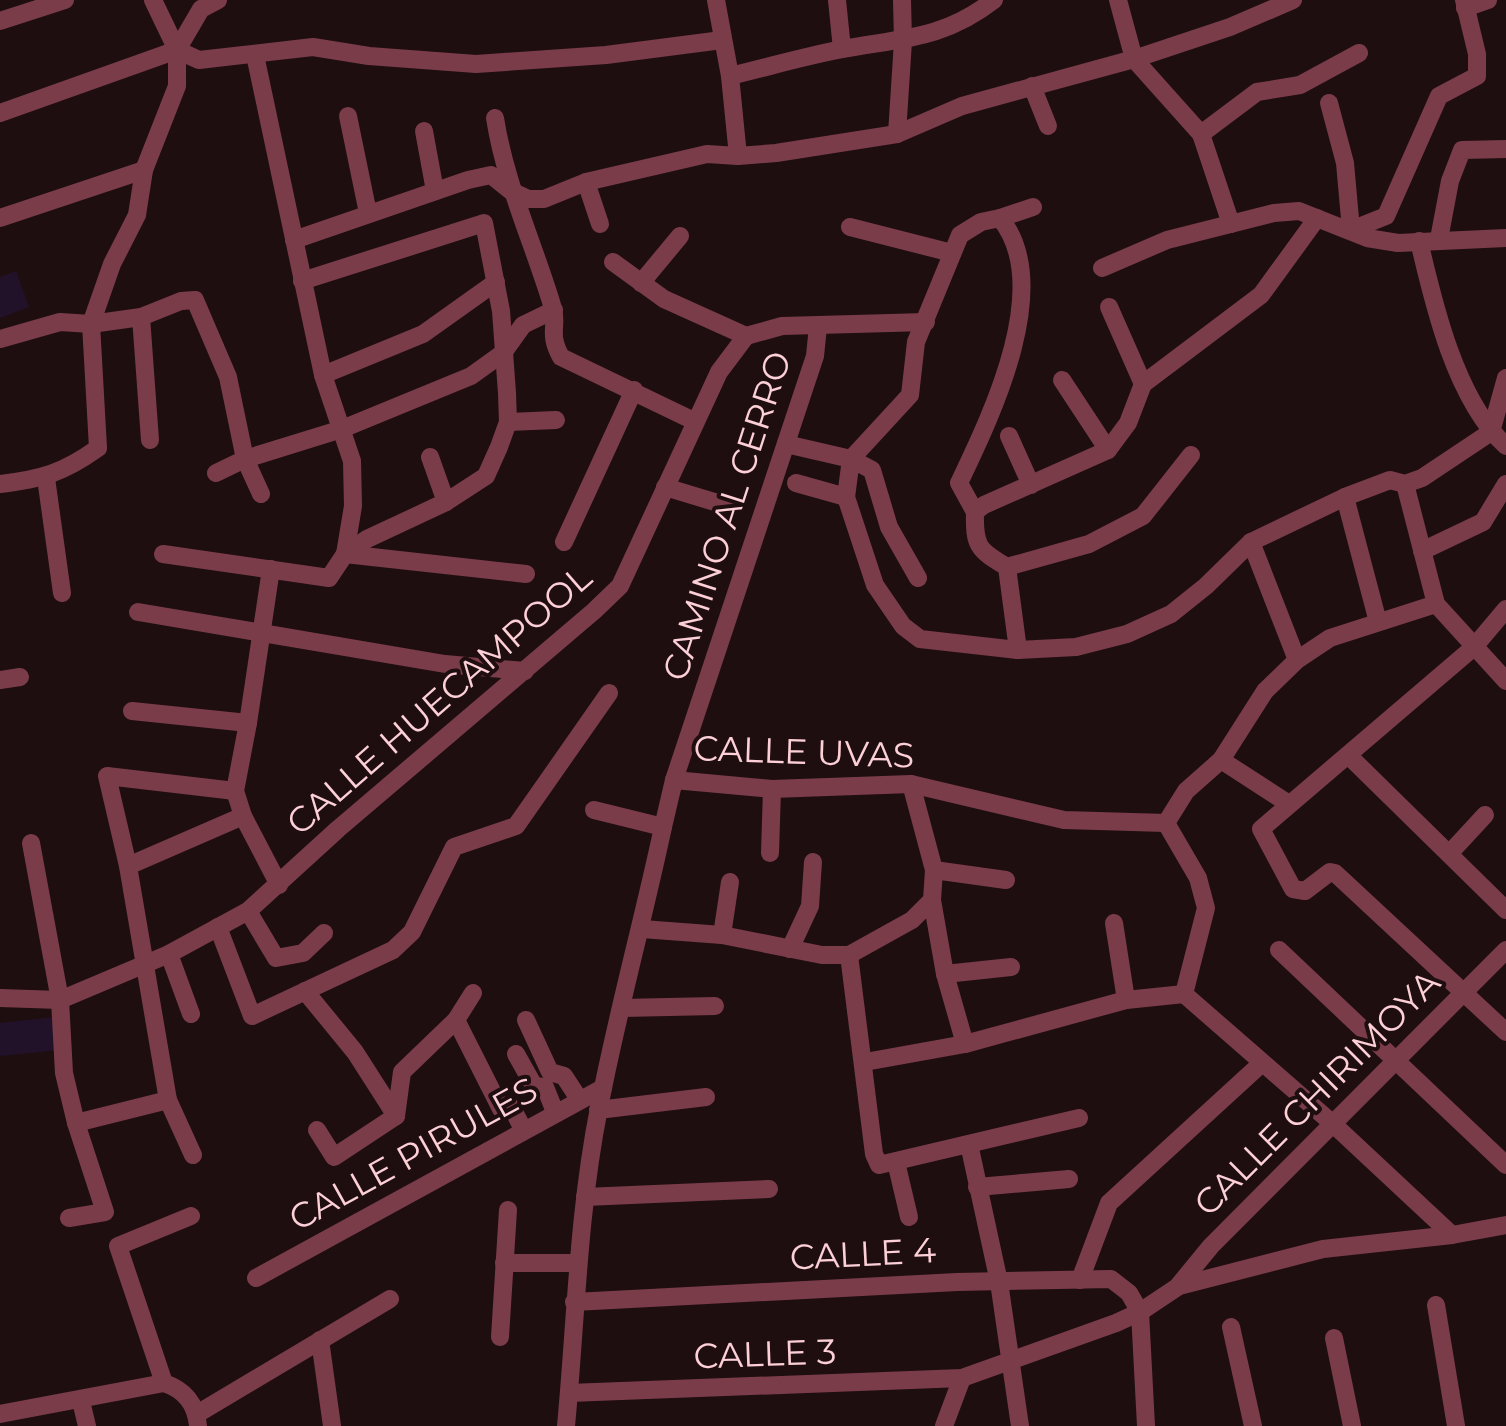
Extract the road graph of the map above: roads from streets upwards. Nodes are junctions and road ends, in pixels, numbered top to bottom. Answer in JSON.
{"nodes":[{"id":1,"x":65,"y":0,"type":"edge"},
{"id":2,"x":153,"y":0,"type":"edge"},
{"id":3,"x":218,"y":0,"type":"edge"},
{"id":4,"x":716,"y":0,"type":"edge"},
{"id":5,"x":837,"y":0,"type":"edge"},
{"id":6,"x":902,"y":0,"type":"edge"},
{"id":7,"x":994,"y":0,"type":"edge"},
{"id":8,"x":1118,"y":0,"type":"edge"},
{"id":9,"x":1293,"y":0,"type":"edge"},
{"id":10,"x":1488,"y":0,"type":"edge"},
{"id":11,"x":1464,"y":4,"type":"edge"},
{"id":12,"x":972,"y":8,"type":"edge"},
{"id":13,"x":0,"y":20,"type":"edge"},
{"id":14,"x":722,"y":40,"type":"junction"},
{"id":15,"x":904,"y":41,"type":"junction"},
{"id":16,"x":842,"y":49,"type":"junction"},
{"id":17,"x":177,"y":50,"type":"junction"},
{"id":18,"x":1359,"y":53,"type":"dead end"},
{"id":19,"x":255,"y":55,"type":"junction"},
{"id":20,"x":1134,"y":59,"type":"junction"},
{"id":21,"x":730,"y":76,"type":"junction"},
{"id":22,"x":1032,"y":86,"type":"junction"},
{"id":23,"x":1328,"y":103,"type":"dead end"},
{"id":24,"x":0,"y":113,"type":"edge"},
{"id":25,"x":348,"y":116,"type":"dead end"},
{"id":26,"x":495,"y":118,"type":"dead end"},
{"id":27,"x":1048,"y":126,"type":"dead end"},
{"id":28,"x":424,"y":131,"type":"dead end"},
{"id":29,"x":897,"y":134,"type":"junction"},
{"id":30,"x":1201,"y":134,"type":"junction"},
{"id":31,"x":1506,"y":148,"type":"edge"},
{"id":32,"x":738,"y":156,"type":"junction"},
{"id":33,"x":144,"y":170,"type":"junction"},
{"id":34,"x":586,"y":182,"type":"junction"},
{"id":35,"x":435,"y":191,"type":"junction"},
{"id":36,"x":511,"y":191,"type":"junction"},
{"id":37,"x":1033,"y":207,"type":"dead end"},
{"id":38,"x":368,"y":213,"type":"junction"},
{"id":39,"x":0,"y":218,"type":"edge"},
{"id":40,"x":1000,"y":218,"type":"junction"},
{"id":41,"x":1317,"y":218,"type":"junction"},
{"id":42,"x":600,"y":224,"type":"dead end"},
{"id":43,"x":1231,"y":224,"type":"junction"},
{"id":44,"x":850,"y":228,"type":"dead end"},
{"id":45,"x":1350,"y":230,"type":"junction"},
{"id":46,"x":680,"y":236,"type":"dead end"},
{"id":47,"x":1506,"y":238,"type":"edge"},
{"id":48,"x":294,"y":240,"type":"junction"},
{"id":49,"x":1429,"y":240,"type":"junction"},
{"id":50,"x":952,"y":253,"type":"junction"},
{"id":51,"x":613,"y":262,"type":"dead end"},
{"id":52,"x":1102,"y":268,"type":"dead end"},
{"id":53,"x":302,"y":281,"type":"junction"},
{"id":54,"x":496,"y":282,"type":"junction"},
{"id":55,"x":642,"y":283,"type":"junction"},
{"id":56,"x":1109,"y":307,"type":"dead end"},
{"id":57,"x":554,"y":310,"type":"junction"},
{"id":58,"x":140,"y":317,"type":"junction"},
{"id":59,"x":926,"y":322,"type":"junction"},
{"id":60,"x":91,"y":324,"type":"junction"},
{"id":61,"x":818,"y":326,"type":"junction"},
{"id":62,"x":746,"y":336,"type":"junction"},
{"id":63,"x":0,"y":339,"type":"edge"},
{"id":64,"x":503,"y":353,"type":"junction"},
{"id":65,"x":322,"y":375,"type":"junction"},
{"id":66,"x":1506,"y":378,"type":"edge"},
{"id":67,"x":1062,"y":380,"type":"dead end"},
{"id":68,"x":1143,"y":384,"type":"junction"},
{"id":69,"x":634,"y":390,"type":"junction"},
{"id":70,"x":556,"y":420,"type":"dead end"},
{"id":71,"x":694,"y":421,"type":"junction"},
{"id":72,"x":508,"y":422,"type":"junction"},
{"id":73,"x":342,"y":430,"type":"junction"},
{"id":74,"x":1491,"y":432,"type":"junction"},
{"id":75,"x":1009,"y":436,"type":"dead end"},
{"id":76,"x":150,"y":440,"type":"dead end"},
{"id":77,"x":786,"y":444,"type":"junction"},
{"id":78,"x":1506,"y":446,"type":"edge"},
{"id":79,"x":1108,"y":450,"type":"junction"},
{"id":80,"x":1191,"y":455,"type":"dead end"},
{"id":81,"x":430,"y":457,"type":"dead end"},
{"id":82,"x":245,"y":459,"type":"junction"},
{"id":83,"x":851,"y":459,"type":"junction"},
{"id":84,"x":216,"y":473,"type":"dead end"},
{"id":85,"x":46,"y":478,"type":"junction"},
{"id":86,"x":796,"y":483,"type":"dead end"},
{"id":87,"x":0,"y":484,"type":"edge"},
{"id":88,"x":1404,"y":484,"type":"junction"},
{"id":89,"x":1506,"y":484,"type":"edge"},
{"id":90,"x":1031,"y":485,"type":"junction"},
{"id":91,"x":665,"y":487,"type":"junction"},
{"id":92,"x":261,"y":494,"type":"dead end"},
{"id":93,"x":846,"y":497,"type":"junction"},
{"id":94,"x":1345,"y":497,"type":"junction"},
{"id":95,"x":446,"y":502,"type":"junction"},
{"id":96,"x":728,"y":506,"type":"dead end"},
{"id":97,"x":975,"y":512,"type":"junction"},
{"id":98,"x":564,"y":542,"type":"dead end"},
{"id":99,"x":1251,"y":542,"type":"junction"},
{"id":100,"x":1422,"y":552,"type":"junction"},
{"id":101,"x":163,"y":554,"type":"dead end"},
{"id":102,"x":345,"y":554,"type":"junction"},
{"id":103,"x":1007,"y":567,"type":"junction"},
{"id":104,"x":271,"y":569,"type":"junction"},
{"id":105,"x":526,"y":574,"type":"dead end"},
{"id":106,"x":918,"y":578,"type":"dead end"},
{"id":107,"x":62,"y":593,"type":"dead end"},
{"id":108,"x":1436,"y":604,"type":"junction"},
{"id":109,"x":1506,"y":610,"type":"edge"},
{"id":110,"x":138,"y":612,"type":"dead end"},
{"id":111,"x":1378,"y":622,"type":"junction"},
{"id":112,"x":261,"y":632,"type":"junction"},
{"id":113,"x":1474,"y":647,"type":"junction"},
{"id":114,"x":1018,"y":650,"type":"junction"},
{"id":115,"x":1297,"y":660,"type":"junction"},
{"id":116,"x":525,"y":672,"type":"junction"},
{"id":117,"x":20,"y":677,"type":"dead end"},
{"id":118,"x":0,"y":680,"type":"edge"},
{"id":119,"x":1506,"y":681,"type":"edge"},
{"id":120,"x":609,"y":693,"type":"dead end"},
{"id":121,"x":132,"y":711,"type":"dead end"},
{"id":122,"x":248,"y":723,"type":"junction"},
{"id":123,"x":1349,"y":756,"type":"junction"},
{"id":124,"x":1221,"y":760,"type":"junction"},
{"id":125,"x":674,"y":780,"type":"junction"},
{"id":126,"x":911,"y":784,"type":"junction"},
{"id":127,"x":772,"y":789,"type":"junction"},
{"id":128,"x":234,"y":791,"type":"junction"},
{"id":129,"x":1289,"y":804,"type":"junction"},
{"id":130,"x":594,"y":810,"type":"dead end"},
{"id":131,"x":1485,"y":815,"type":"dead end"},
{"id":132,"x":243,"y":816,"type":"junction"},
{"id":133,"x":1166,"y":824,"type":"junction"},
{"id":134,"x":663,"y":827,"type":"junction"},
{"id":135,"x":32,"y":843,"type":"dead end"},
{"id":136,"x":770,"y":853,"type":"dead end"},
{"id":137,"x":1449,"y":854,"type":"junction"},
{"id":138,"x":813,"y":862,"type":"dead end"},
{"id":139,"x":128,"y":866,"type":"junction"},
{"id":140,"x":934,"y":870,"type":"junction"},
{"id":141,"x":1006,"y":880,"type":"dead end"},
{"id":142,"x":730,"y":882,"type":"dead end"},
{"id":143,"x":279,"y":884,"type":"junction"},
{"id":144,"x":932,"y":900,"type":"junction"},
{"id":145,"x":1506,"y":910,"type":"edge"},
{"id":146,"x":248,"y":911,"type":"junction"},
{"id":147,"x":1114,"y":923,"type":"dead end"},
{"id":148,"x":218,"y":927,"type":"junction"},
{"id":149,"x":642,"y":930,"type":"junction"},
{"id":150,"x":324,"y":933,"type":"dead end"},
{"id":151,"x":722,"y":936,"type":"junction"},
{"id":152,"x":790,"y":949,"type":"junction"},
{"id":153,"x":1278,"y":950,"type":"dead end"},
{"id":154,"x":1506,"y":950,"type":"edge"},
{"id":155,"x":169,"y":954,"type":"junction"},
{"id":156,"x":849,"y":956,"type":"junction"},
{"id":157,"x":143,"y":966,"type":"junction"},
{"id":158,"x":1011,"y":967,"type":"dead end"},
{"id":159,"x":945,"y":974,"type":"junction"},
{"id":160,"x":305,"y":991,"type":"junction"},
{"id":161,"x":1463,"y":991,"type":"junction"},
{"id":162,"x":473,"y":993,"type":"dead end"},
{"id":163,"x":1184,"y":994,"type":"junction"},
{"id":164,"x":0,"y":998,"type":"edge"},
{"id":165,"x":60,"y":1000,"type":"junction"},
{"id":166,"x":1126,"y":1000,"type":"junction"},
{"id":167,"x":714,"y":1006,"type":"dead end"},
{"id":168,"x":622,"y":1008,"type":"junction"},
{"id":169,"x":191,"y":1014,"type":"dead end"},
{"id":170,"x":456,"y":1020,"type":"junction"},
{"id":171,"x":526,"y":1020,"type":"dead end"},
{"id":172,"x":1506,"y":1032,"type":"edge"},
{"id":173,"x":964,"y":1044,"type":"junction"},
{"id":174,"x":516,"y":1054,"type":"dead end"},
{"id":175,"x":1396,"y":1058,"type":"junction"},
{"id":176,"x":865,"y":1062,"type":"junction"},
{"id":177,"x":1262,"y":1063,"type":"junction"},
{"id":178,"x":603,"y":1088,"type":"junction"},
{"id":179,"x":706,"y":1097,"type":"dead end"},
{"id":180,"x":579,"y":1099,"type":"junction"},
{"id":181,"x":168,"y":1100,"type":"junction"},
{"id":182,"x":598,"y":1110,"type":"junction"},
{"id":183,"x":555,"y":1112,"type":"junction"},
{"id":184,"x":396,"y":1116,"type":"junction"},
{"id":185,"x":1080,"y":1118,"type":"dead end"},
{"id":186,"x":76,"y":1123,"type":"junction"},
{"id":187,"x":1332,"y":1123,"type":"junction"},
{"id":188,"x":317,"y":1130,"type":"dead end"},
{"id":189,"x":523,"y":1130,"type":"junction"},
{"id":190,"x":969,"y":1144,"type":"junction"},
{"id":191,"x":193,"y":1154,"type":"dead end"},
{"id":192,"x":1505,"y":1160,"type":"edge"},
{"id":193,"x":896,"y":1162,"type":"junction"},
{"id":194,"x":1069,"y":1179,"type":"dead end"},
{"id":195,"x":977,"y":1187,"type":"junction"},
{"id":196,"x":769,"y":1190,"type":"dead end"},
{"id":197,"x":585,"y":1197,"type":"junction"},
{"id":198,"x":508,"y":1210,"type":"dead end"},
{"id":199,"x":192,"y":1216,"type":"dead end"},
{"id":200,"x":909,"y":1217,"type":"dead end"},
{"id":201,"x":69,"y":1218,"type":"dead end"},
{"id":202,"x":1506,"y":1225,"type":"edge"},
{"id":203,"x":1452,"y":1235,"type":"junction"},
{"id":204,"x":504,"y":1263,"type":"junction"},
{"id":205,"x":578,"y":1263,"type":"junction"},
{"id":206,"x":256,"y":1278,"type":"dead end"},
{"id":207,"x":1080,"y":1280,"type":"junction"},
{"id":208,"x":999,"y":1282,"type":"junction"},
{"id":209,"x":1179,"y":1286,"type":"junction"},
{"id":210,"x":390,"y":1299,"type":"dead end"},
{"id":211,"x":574,"y":1302,"type":"junction"},
{"id":212,"x":1436,"y":1305,"type":"dead end"},
{"id":213,"x":1140,"y":1312,"type":"junction"},
{"id":214,"x":1231,"y":1326,"type":"dead end"},
{"id":215,"x":500,"y":1337,"type":"dead end"},
{"id":216,"x":1334,"y":1338,"type":"dead end"},
{"id":217,"x":320,"y":1340,"type":"junction"},
{"id":218,"x":1012,"y":1362,"type":"junction"},
{"id":219,"x":962,"y":1378,"type":"junction"},
{"id":220,"x":164,"y":1383,"type":"junction"},
{"id":221,"x":569,"y":1393,"type":"junction"},
{"id":222,"x":81,"y":1401,"type":"junction"},
{"id":223,"x":0,"y":1414,"type":"edge"},
{"id":224,"x":197,"y":1420,"type":"edge"},
{"id":225,"x":87,"y":1426,"type":"edge"},
{"id":226,"x":332,"y":1426,"type":"edge"},
{"id":227,"x":566,"y":1426,"type":"edge"},
{"id":228,"x":944,"y":1426,"type":"edge"},
{"id":229,"x":1020,"y":1426,"type":"edge"},
{"id":230,"x":1146,"y":1426,"type":"edge"},
{"id":231,"x":1253,"y":1426,"type":"edge"},
{"id":232,"x":1352,"y":1426,"type":"edge"},
{"id":233,"x":1456,"y":1426,"type":"edge"}],
"edges":[{"from":1,"to":13,"type":"street"},
{"from":2,"to":17,"type":"street"},
{"from":3,"to":17,"type":"street"},
{"from":4,"to":14,"type":"street"},
{"from":5,"to":16,"type":"street"},
{"from":6,"to":15,"type":"street"},
{"from":7,"to":12,"type":"street"},
{"from":8,"to":20,"type":"street"},
{"from":9,"to":20,"type":"street"},
{"from":10,"to":11,"type":"street"},
{"from":11,"to":45,"type":"street"},
{"from":12,"to":15,"type":"street"},
{"from":14,"to":19,"type":"street"},
{"from":14,"to":21,"type":"street"},
{"from":15,"to":16,"type":"street"},
{"from":15,"to":29,"type":"street"},
{"from":16,"to":21,"type":"street"},
{"from":17,"to":19,"type":"street"},
{"from":17,"to":24,"type":"street"},
{"from":17,"to":33,"type":"street"},
{"from":18,"to":30,"type":"street"},
{"from":19,"to":48,"type":"street"},
{"from":20,"to":22,"type":"street"},
{"from":20,"to":30,"type":"street"},
{"from":21,"to":32,"type":"street"},
{"from":22,"to":27,"type":"street"},
{"from":22,"to":29,"type":"street"},
{"from":23,"to":45,"type":"street"},
{"from":25,"to":38,"type":"street"},
{"from":26,"to":36,"type":"street"},
{"from":28,"to":35,"type":"street"},
{"from":29,"to":32,"type":"street"},
{"from":30,"to":43,"type":"street"},
{"from":31,"to":49,"type":"street"},
{"from":32,"to":34,"type":"street"},
{"from":33,"to":39,"type":"street"},
{"from":33,"to":60,"type":"street"},
{"from":34,"to":36,"type":"street"},
{"from":34,"to":42,"type":"street"},
{"from":35,"to":36,"type":"street"},
{"from":35,"to":38,"type":"street"},
{"from":36,"to":57,"type":"street"},
{"from":37,"to":40,"type":"street"},
{"from":38,"to":48,"type":"street"},
{"from":40,"to":50,"type":"street"},
{"from":40,"to":97,"type":"street"},
{"from":41,"to":43,"type":"street"},
{"from":41,"to":45,"type":"street"},
{"from":41,"to":68,"type":"street"},
{"from":43,"to":52,"type":"street"},
{"from":44,"to":50,"type":"street"},
{"from":45,"to":49,"type":"street"},
{"from":46,"to":55,"type":"street"},
{"from":47,"to":49,"type":"street"},
{"from":48,"to":53,"type":"street"},
{"from":49,"to":74,"type":"street"},
{"from":50,"to":59,"type":"street"},
{"from":51,"to":55,"type":"street"},
{"from":53,"to":54,"type":"street"},
{"from":53,"to":65,"type":"street"},
{"from":54,"to":64,"type":"street"},
{"from":54,"to":65,"type":"street"},
{"from":55,"to":62,"type":"street"},
{"from":56,"to":68,"type":"street"},
{"from":57,"to":64,"type":"street"},
{"from":57,"to":69,"type":"street"},
{"from":58,"to":60,"type":"street"},
{"from":58,"to":76,"type":"street"},
{"from":58,"to":82,"type":"street"},
{"from":59,"to":61,"type":"street"},
{"from":59,"to":83,"type":"street"},
{"from":60,"to":63,"type":"street"},
{"from":60,"to":85,"type":"street"},
{"from":61,"to":62,"type":"street"},
{"from":61,"to":77,"type":"street","name":"CAMINO AL CERRO"},
{"from":62,"to":71,"type":"street","name":"CALLE HUECAMPOOL"},
{"from":64,"to":72,"type":"street"},
{"from":64,"to":73,"type":"street"},
{"from":65,"to":73,"type":"street"},
{"from":66,"to":74,"type":"street"},
{"from":67,"to":79,"type":"street"},
{"from":68,"to":79,"type":"street"},
{"from":69,"to":71,"type":"street"},
{"from":69,"to":98,"type":"street"},
{"from":70,"to":72,"type":"street"},
{"from":71,"to":91,"type":"street","name":"CALLE HUECAMPOOL"},
{"from":72,"to":95,"type":"street"},
{"from":73,"to":82,"type":"street"},
{"from":73,"to":102,"type":"street"},
{"from":74,"to":78,"type":"street"},
{"from":74,"to":88,"type":"street"},
{"from":75,"to":90,"type":"street"},
{"from":77,"to":83,"type":"street"},
{"from":77,"to":125,"type":"street","name":"CAMINO AL CERRO"},
{"from":79,"to":90,"type":"street"},
{"from":80,"to":103,"type":"street"},
{"from":81,"to":95,"type":"street"},
{"from":82,"to":84,"type":"street"},
{"from":82,"to":92,"type":"street"},
{"from":83,"to":93,"type":"street"},
{"from":83,"to":106,"type":"street"},
{"from":85,"to":87,"type":"street"},
{"from":85,"to":107,"type":"street"},
{"from":86,"to":93,"type":"street"},
{"from":88,"to":94,"type":"street"},
{"from":88,"to":100,"type":"street"},
{"from":89,"to":100,"type":"street"},
{"from":90,"to":97,"type":"street"},
{"from":91,"to":96,"type":"street"},
{"from":91,"to":116,"type":"street","name":"CALLE HUECAMPOOL"},
{"from":93,"to":114,"type":"street"},
{"from":94,"to":99,"type":"street"},
{"from":94,"to":111,"type":"street"},
{"from":95,"to":102,"type":"street"},
{"from":97,"to":103,"type":"street"},
{"from":99,"to":114,"type":"street"},
{"from":99,"to":115,"type":"street"},
{"from":100,"to":108,"type":"street"},
{"from":101,"to":104,"type":"street"},
{"from":102,"to":104,"type":"street"},
{"from":102,"to":105,"type":"street"},
{"from":103,"to":114,"type":"street"},
{"from":104,"to":112,"type":"street"},
{"from":108,"to":111,"type":"street"},
{"from":108,"to":113,"type":"street"},
{"from":109,"to":113,"type":"street"},
{"from":110,"to":112,"type":"street"},
{"from":111,"to":115,"type":"street"},
{"from":112,"to":116,"type":"street"},
{"from":112,"to":122,"type":"street"},
{"from":113,"to":119,"type":"street"},
{"from":113,"to":123,"type":"street"},
{"from":115,"to":124,"type":"street"},
{"from":116,"to":143,"type":"street","name":"CALLE HUECAMPOOL"},
{"from":117,"to":118,"type":"street"},
{"from":120,"to":160,"type":"street"},
{"from":121,"to":122,"type":"street"},
{"from":122,"to":128,"type":"street"},
{"from":123,"to":129,"type":"street"},
{"from":123,"to":137,"type":"street"},
{"from":124,"to":129,"type":"street"},
{"from":124,"to":133,"type":"street"},
{"from":125,"to":127,"type":"street","name":"CALLE UVAS"},
{"from":125,"to":134,"type":"street","name":"CAMINO AL CERRO"},
{"from":126,"to":127,"type":"street","name":"CALLE UVAS"},
{"from":126,"to":133,"type":"street","name":"CALLE UVAS"},
{"from":126,"to":140,"type":"street"},
{"from":127,"to":136,"type":"street"},
{"from":128,"to":132,"type":"street"},
{"from":128,"to":139,"type":"street"},
{"from":129,"to":161,"type":"street"},
{"from":130,"to":134,"type":"street"},
{"from":131,"to":137,"type":"street"},
{"from":132,"to":139,"type":"street"},
{"from":132,"to":143,"type":"street"},
{"from":133,"to":163,"type":"street"},
{"from":134,"to":149,"type":"street","name":"CAMINO AL CERRO"},
{"from":135,"to":165,"type":"street"},
{"from":137,"to":145,"type":"street"},
{"from":138,"to":152,"type":"street"},
{"from":139,"to":157,"type":"street"},
{"from":140,"to":141,"type":"street"},
{"from":140,"to":144,"type":"street"},
{"from":142,"to":151,"type":"street"},
{"from":143,"to":146,"type":"street","name":"CALLE HUECAMPOOL"},
{"from":144,"to":156,"type":"street"},
{"from":144,"to":159,"type":"street"},
{"from":146,"to":148,"type":"street","name":"CALLE HUECAMPOOL"},
{"from":146,"to":150,"type":"street"},
{"from":147,"to":166,"type":"street"},
{"from":148,"to":155,"type":"street","name":"CALLE HUECAMPOOL"},
{"from":148,"to":160,"type":"street"},
{"from":149,"to":151,"type":"street"},
{"from":149,"to":168,"type":"street","name":"CAMINO AL CERRO"},
{"from":151,"to":152,"type":"street"},
{"from":152,"to":156,"type":"street"},
{"from":153,"to":175,"type":"street"},
{"from":154,"to":161,"type":"street","name":"CALLE CHIRIMOYA"},
{"from":155,"to":157,"type":"street","name":"CALLE HUECAMPOOL"},
{"from":155,"to":169,"type":"street"},
{"from":156,"to":176,"type":"street"},
{"from":157,"to":165,"type":"street","name":"CALLE HUECAMPOOL"},
{"from":157,"to":181,"type":"street"},
{"from":158,"to":159,"type":"street"},
{"from":159,"to":173,"type":"street"},
{"from":160,"to":184,"type":"street"},
{"from":161,"to":172,"type":"street"},
{"from":161,"to":175,"type":"street","name":"CALLE CHIRIMOYA"},
{"from":162,"to":170,"type":"street"},
{"from":163,"to":166,"type":"street"},
{"from":163,"to":177,"type":"street"},
{"from":164,"to":165,"type":"street"},
{"from":165,"to":186,"type":"street"},
{"from":166,"to":173,"type":"street"},
{"from":167,"to":168,"type":"street"},
{"from":168,"to":178,"type":"street","name":"CAMINO AL CERRO"},
{"from":170,"to":184,"type":"street"},
{"from":170,"to":189,"type":"street"},
{"from":171,"to":180,"type":"street"},
{"from":173,"to":176,"type":"street"},
{"from":174,"to":183,"type":"street"},
{"from":175,"to":187,"type":"street","name":"CALLE CHIRIMOYA"},
{"from":175,"to":192,"type":"street"},
{"from":176,"to":193,"type":"street"},
{"from":177,"to":187,"type":"street"},
{"from":177,"to":207,"type":"street"},
{"from":178,"to":180,"type":"street","name":"CALLE PIRULES"},
{"from":178,"to":182,"type":"street","name":"CAMINO AL CERRO"},
{"from":179,"to":182,"type":"street"},
{"from":180,"to":183,"type":"street","name":"CALLE PIRULES"},
{"from":181,"to":186,"type":"street"},
{"from":181,"to":191,"type":"street"},
{"from":182,"to":197,"type":"street","name":"CAMINO AL CERRO"},
{"from":183,"to":189,"type":"street","name":"CALLE PIRULES"},
{"from":184,"to":188,"type":"street"},
{"from":185,"to":190,"type":"street"},
{"from":186,"to":201,"type":"street"},
{"from":187,"to":203,"type":"street"},
{"from":187,"to":209,"type":"street","name":"CALLE CHIRIMOYA"},
{"from":189,"to":206,"type":"street","name":"CALLE PIRULES"},
{"from":190,"to":193,"type":"street"},
{"from":190,"to":195,"type":"street"},
{"from":193,"to":200,"type":"street"},
{"from":194,"to":195,"type":"street"},
{"from":195,"to":208,"type":"street"},
{"from":196,"to":197,"type":"street"},
{"from":197,"to":205,"type":"street","name":"CAMINO AL CERRO"},
{"from":198,"to":204,"type":"street"},
{"from":199,"to":220,"type":"street"},
{"from":202,"to":203,"type":"street"},
{"from":203,"to":209,"type":"street"},
{"from":204,"to":205,"type":"street"},
{"from":204,"to":215,"type":"street"},
{"from":205,"to":211,"type":"street","name":"CAMINO AL CERRO"},
{"from":207,"to":208,"type":"street","name":"CALLE 4"},
{"from":207,"to":213,"type":"street","name":"CALLE 4"},
{"from":208,"to":211,"type":"street","name":"CALLE 4"},
{"from":208,"to":218,"type":"street"},
{"from":209,"to":213,"type":"street","name":"CALLE 3"},
{"from":210,"to":217,"type":"street"},
{"from":211,"to":221,"type":"street","name":"CAMINO AL CERRO"},
{"from":212,"to":233,"type":"street"},
{"from":213,"to":218,"type":"street","name":"CALLE 3"},
{"from":213,"to":230,"type":"street"},
{"from":214,"to":231,"type":"street"},
{"from":216,"to":232,"type":"street"},
{"from":217,"to":224,"type":"street"},
{"from":217,"to":226,"type":"street"},
{"from":218,"to":219,"type":"street","name":"CALLE 3"},
{"from":218,"to":229,"type":"street"},
{"from":219,"to":221,"type":"street","name":"CALLE 3"},
{"from":219,"to":228,"type":"street"},
{"from":220,"to":222,"type":"street"},
{"from":220,"to":224,"type":"street"},
{"from":221,"to":227,"type":"street","name":"CAMINO AL CERRO"},
{"from":222,"to":223,"type":"street"},
{"from":222,"to":225,"type":"street"}]}
